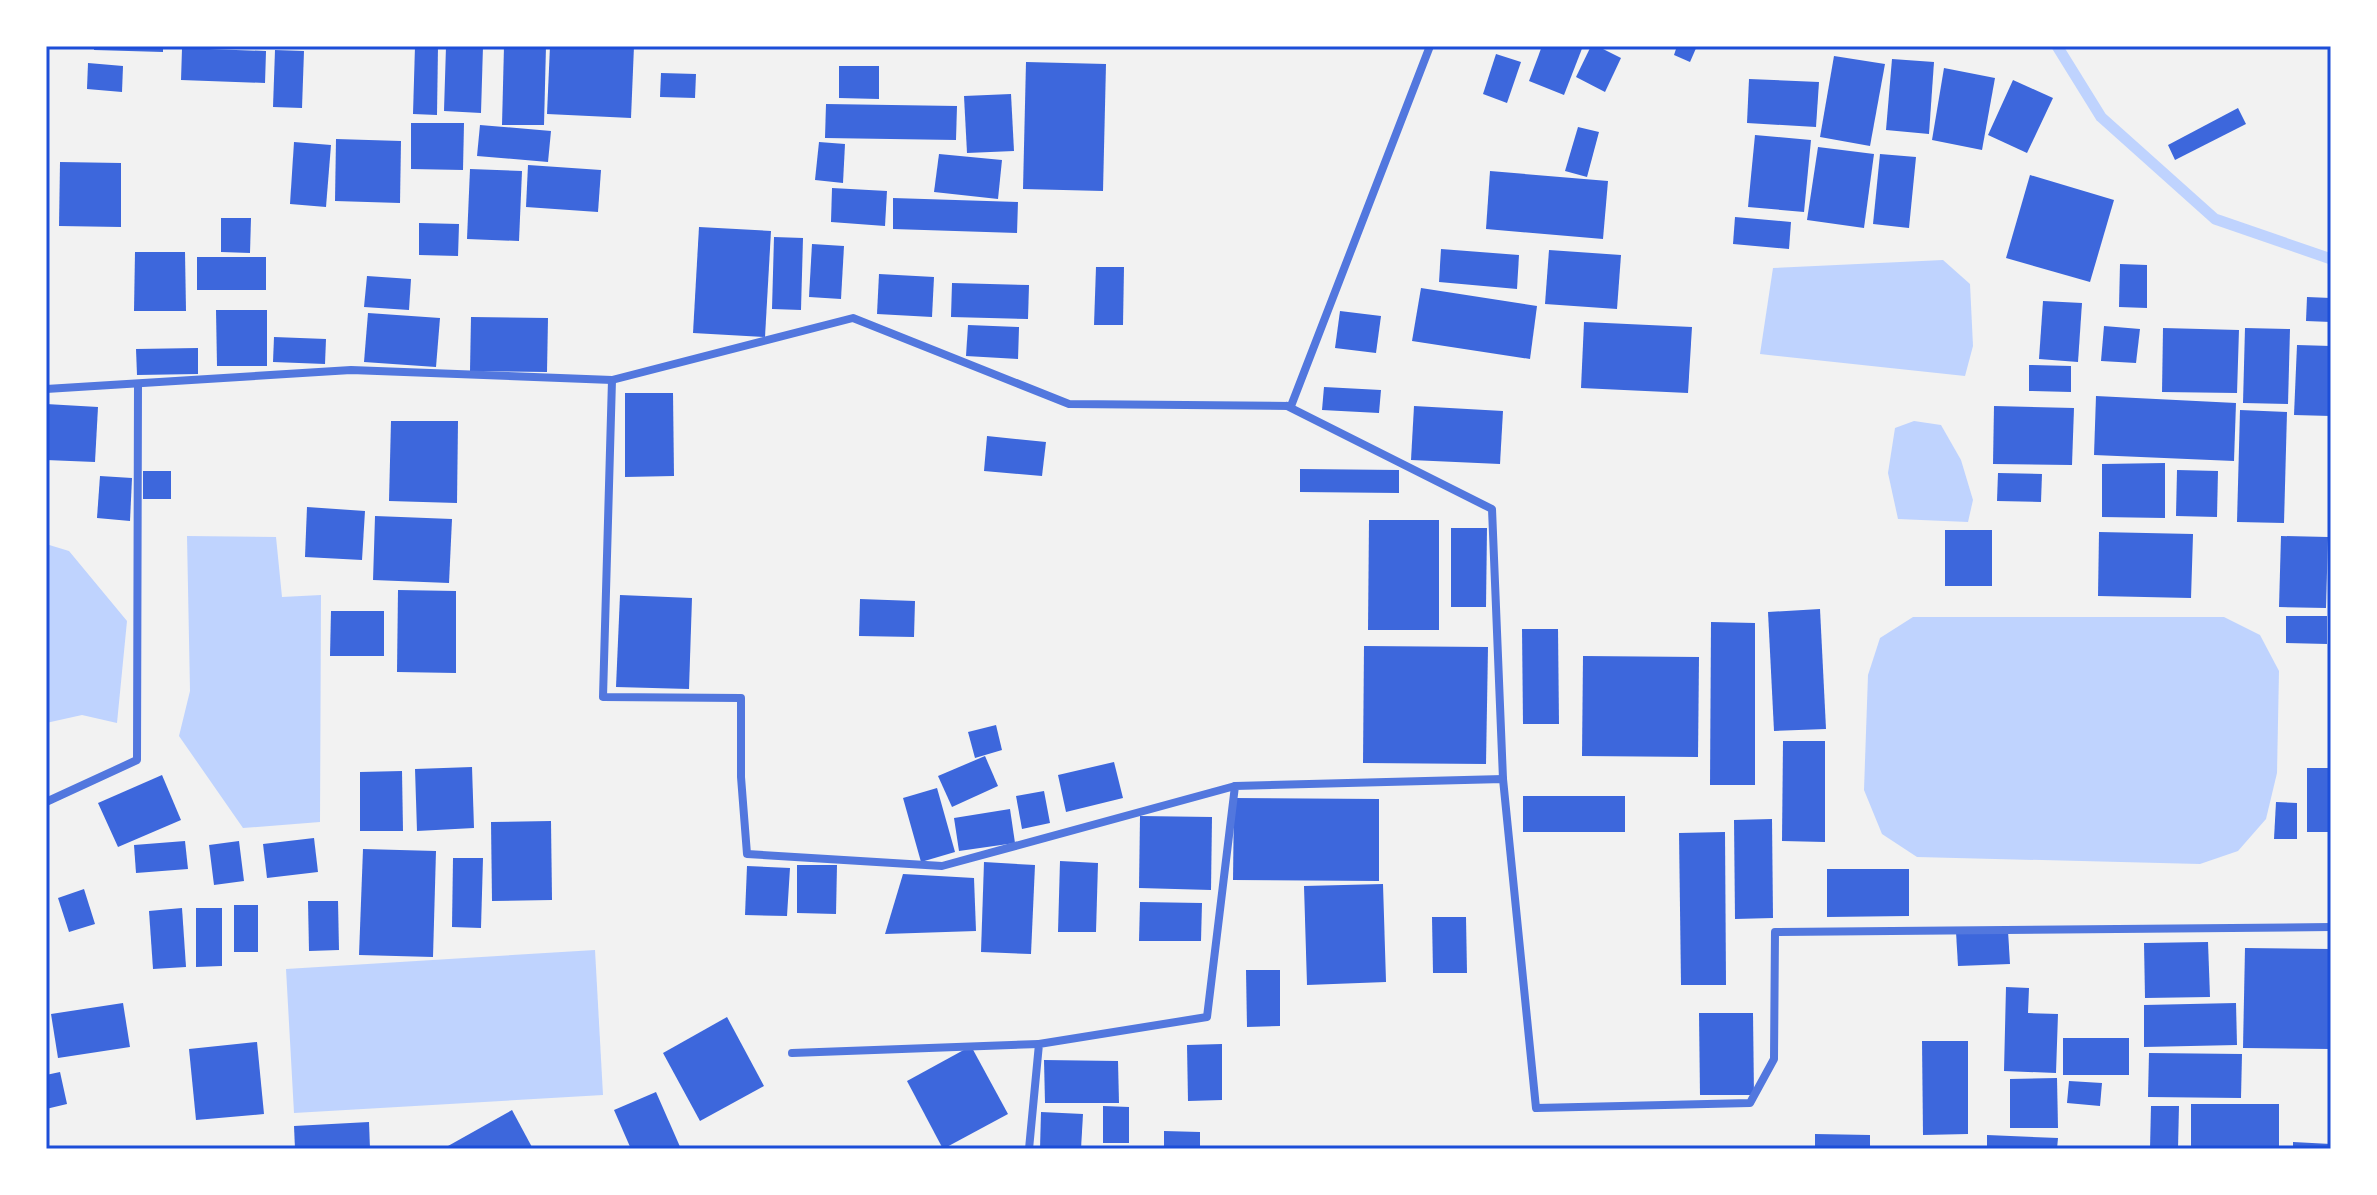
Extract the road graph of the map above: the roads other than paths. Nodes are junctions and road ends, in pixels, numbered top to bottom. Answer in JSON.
{"nodes":[{"id":1,"x":1430,"y":46,"type":"edge"},
{"id":2,"x":612,"y":380,"type":"junction"},
{"id":3,"x":138,"y":384,"type":"junction"},
{"id":4,"x":46,"y":389,"type":"edge"},
{"id":5,"x":1287,"y":405,"type":"junction"},
{"id":6,"x":1503,"y":779,"type":"junction"},
{"id":7,"x":1235,"y":786,"type":"junction"},
{"id":8,"x":46,"y":802,"type":"edge"},
{"id":9,"x":2331,"y":927,"type":"edge"},
{"id":10,"x":1039,"y":1044,"type":"junction"},
{"id":11,"x":792,"y":1053,"type":"dead end"},
{"id":12,"x":1029,"y":1149,"type":"edge"}],
"edges":[{"from":1,"to":5,"type":"street"},
{"from":2,"to":3,"type":"street"},
{"from":2,"to":5,"type":"street"},
{"from":2,"to":7,"type":"street"},
{"from":3,"to":4,"type":"street"},
{"from":3,"to":8,"type":"street"},
{"from":5,"to":6,"type":"street"},
{"from":6,"to":7,"type":"street"},
{"from":6,"to":9,"type":"street"},
{"from":7,"to":10,"type":"street"},
{"from":10,"to":11,"type":"street"},
{"from":10,"to":12,"type":"street"}]}
